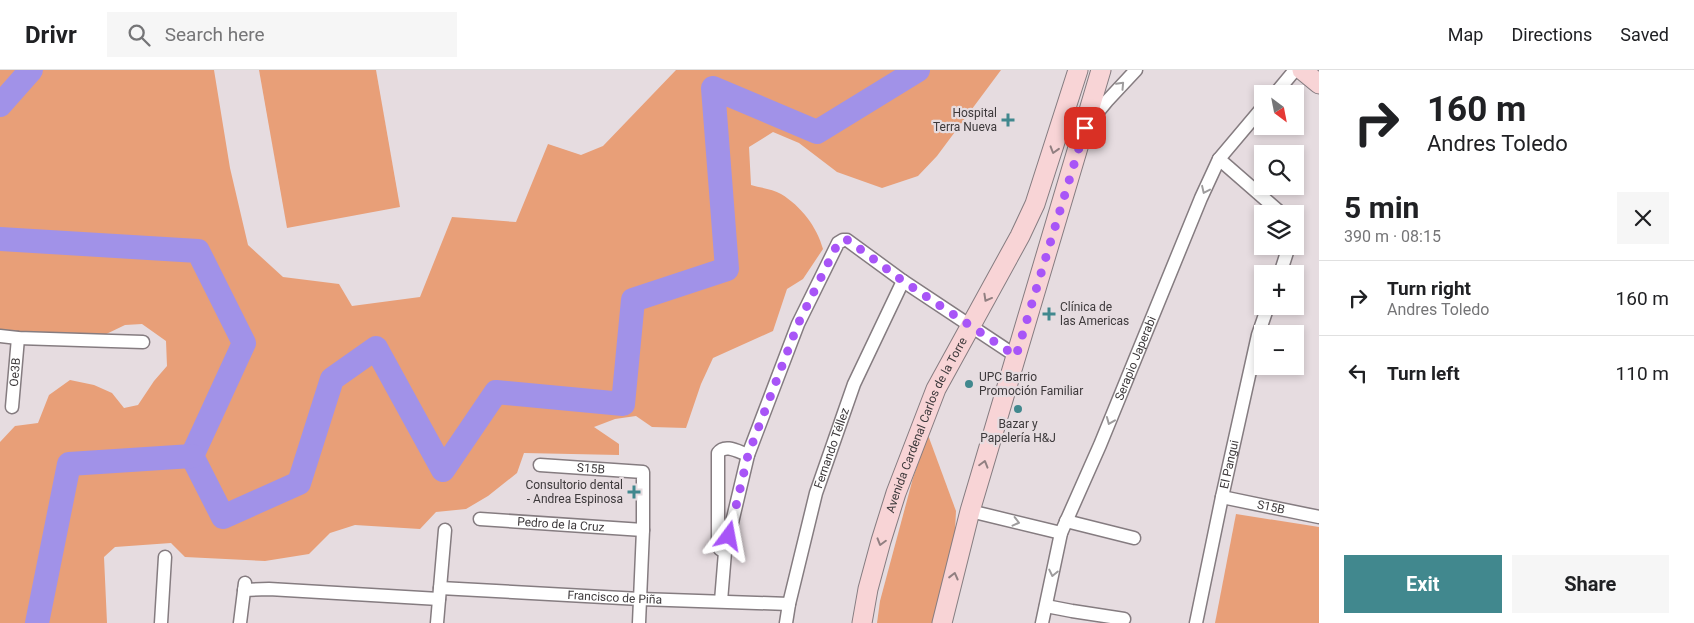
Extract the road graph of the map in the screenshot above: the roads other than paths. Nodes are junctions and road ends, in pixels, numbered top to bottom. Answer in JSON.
{"nodes":[{"id":1,"x":1078,"y":70,"type":"edge"},
{"id":2,"x":1101,"y":70,"type":"edge"},
{"id":3,"x":1136,"y":70,"type":"edge"},
{"id":4,"x":1295,"y":70,"type":"edge"},
{"id":5,"x":1302,"y":70,"type":"edge"},
{"id":6,"x":1319,"y":84,"type":"edge"},
{"id":7,"x":1282,"y":85,"type":"edge"},
{"id":8,"x":1254,"y":117,"type":"edge"},
{"id":9,"x":1085,"y":128,"type":"junction"},
{"id":10,"x":1219,"y":159,"type":"junction"},
{"id":11,"x":1272,"y":205,"type":"edge"},
{"id":12,"x":903,"y":281,"type":"junction"},
{"id":13,"x":1265,"y":315,"type":"edge"},
{"id":14,"x":971,"y":326,"type":"junction"},
{"id":15,"x":0,"y":336,"type":"edge"},
{"id":16,"x":18,"y":338,"type":"junction"},
{"id":17,"x":143,"y":342,"type":"dead end"},
{"id":18,"x":1016,"y":356,"type":"junction"},
{"id":19,"x":12,"y":407,"type":"dead end"},
{"id":20,"x":748,"y":455,"type":"junction"},
{"id":21,"x":540,"y":465,"type":"dead end"},
{"id":22,"x":1222,"y":497,"type":"junction"},
{"id":23,"x":970,"y":511,"type":"junction"},
{"id":24,"x":1319,"y":517,"type":"edge"},
{"id":25,"x":480,"y":519,"type":"dead end"},
{"id":26,"x":1064,"y":527,"type":"junction"},
{"id":27,"x":445,"y":530,"type":"dead end"},
{"id":28,"x":643,"y":530,"type":"junction"},
{"id":29,"x":1134,"y":538,"type":"dead end"},
{"id":30,"x":726,"y":552,"type":"junction"},
{"id":31,"x":164,"y":557,"type":"dead end"},
{"id":32,"x":440,"y":593,"type":"junction"},
{"id":33,"x":640,"y":600,"type":"junction"},
{"id":34,"x":722,"y":601,"type":"junction"},
{"id":35,"x":789,"y":604,"type":"junction"},
{"id":36,"x":1046,"y":606,"type":"junction"},
{"id":37,"x":1124,"y":618,"type":"dead end"},
{"id":38,"x":161,"y":623,"type":"edge"},
{"id":39,"x":240,"y":623,"type":"edge"},
{"id":40,"x":437,"y":623,"type":"edge"},
{"id":41,"x":639,"y":623,"type":"edge"},
{"id":42,"x":786,"y":623,"type":"edge"},
{"id":43,"x":862,"y":623,"type":"edge"},
{"id":44,"x":942,"y":623,"type":"edge"},
{"id":45,"x":1042,"y":623,"type":"edge"},
{"id":46,"x":1196,"y":623,"type":"edge"}],
"edges":[{"from":1,"to":14,"type":"street","name":"Avenida Cardenal Carlos de la Torre","one_way":true},
{"from":2,"to":9,"type":"street"},
{"from":9,"to":3,"type":"street","one_way":true},
{"from":4,"to":7,"type":"street"},
{"from":5,"to":6,"type":"street"},
{"from":8,"to":10,"type":"street","name":"Serapio Japerabi"},
{"from":9,"to":18,"type":"street"},
{"from":10,"to":11,"type":"street"},
{"from":10,"to":26,"type":"street","name":"Serapio Japerabi","one_way":true},
{"from":12,"to":14,"type":"street"},
{"from":12,"to":20,"type":"street"},
{"from":12,"to":35,"type":"street","name":"Fernando Téllez"},
{"from":13,"to":22,"type":"street","name":"El Pangui"},
{"from":14,"to":18,"type":"street"},
{"from":14,"to":43,"type":"street","name":"Avenida Cardenal Carlos de la Torre","one_way":true},
{"from":15,"to":16,"type":"street"},
{"from":16,"to":17,"type":"street"},
{"from":16,"to":19,"type":"street","name":"Oe3B"},
{"from":23,"to":18,"type":"street","one_way":true},
{"from":20,"to":30,"type":"street"},
{"from":20,"to":30,"type":"street"},
{"from":21,"to":28,"type":"street","name":"S15B"},
{"from":22,"to":24,"type":"street","name":"S15B"},
{"from":22,"to":46,"type":"street","name":"El Pangui"},
{"from":23,"to":26,"type":"street","one_way":true},
{"from":44,"to":23,"type":"street","one_way":true},
{"from":25,"to":28,"type":"street","name":"Pedro de la Cruz"},
{"from":26,"to":29,"type":"street"},
{"from":26,"to":36,"type":"street","name":"Serapio Japerabi","one_way":true},
{"from":27,"to":32,"type":"street"},
{"from":28,"to":33,"type":"street"},
{"from":30,"to":34,"type":"street"},
{"from":31,"to":38,"type":"street"},
{"from":32,"to":33,"type":"street","name":"Francisco de Piña"},
{"from":32,"to":39,"type":"street","name":"Francisco de Piña"},
{"from":32,"to":40,"type":"street"},
{"from":33,"to":34,"type":"street","name":"Francisco de Piña"},
{"from":33,"to":41,"type":"street"},
{"from":34,"to":35,"type":"street","name":"Francisco de Piña"},
{"from":35,"to":42,"type":"street","name":"Fernando Téllez"},
{"from":36,"to":37,"type":"street"},
{"from":36,"to":45,"type":"street","name":"Serapio Japerabi"}]}
